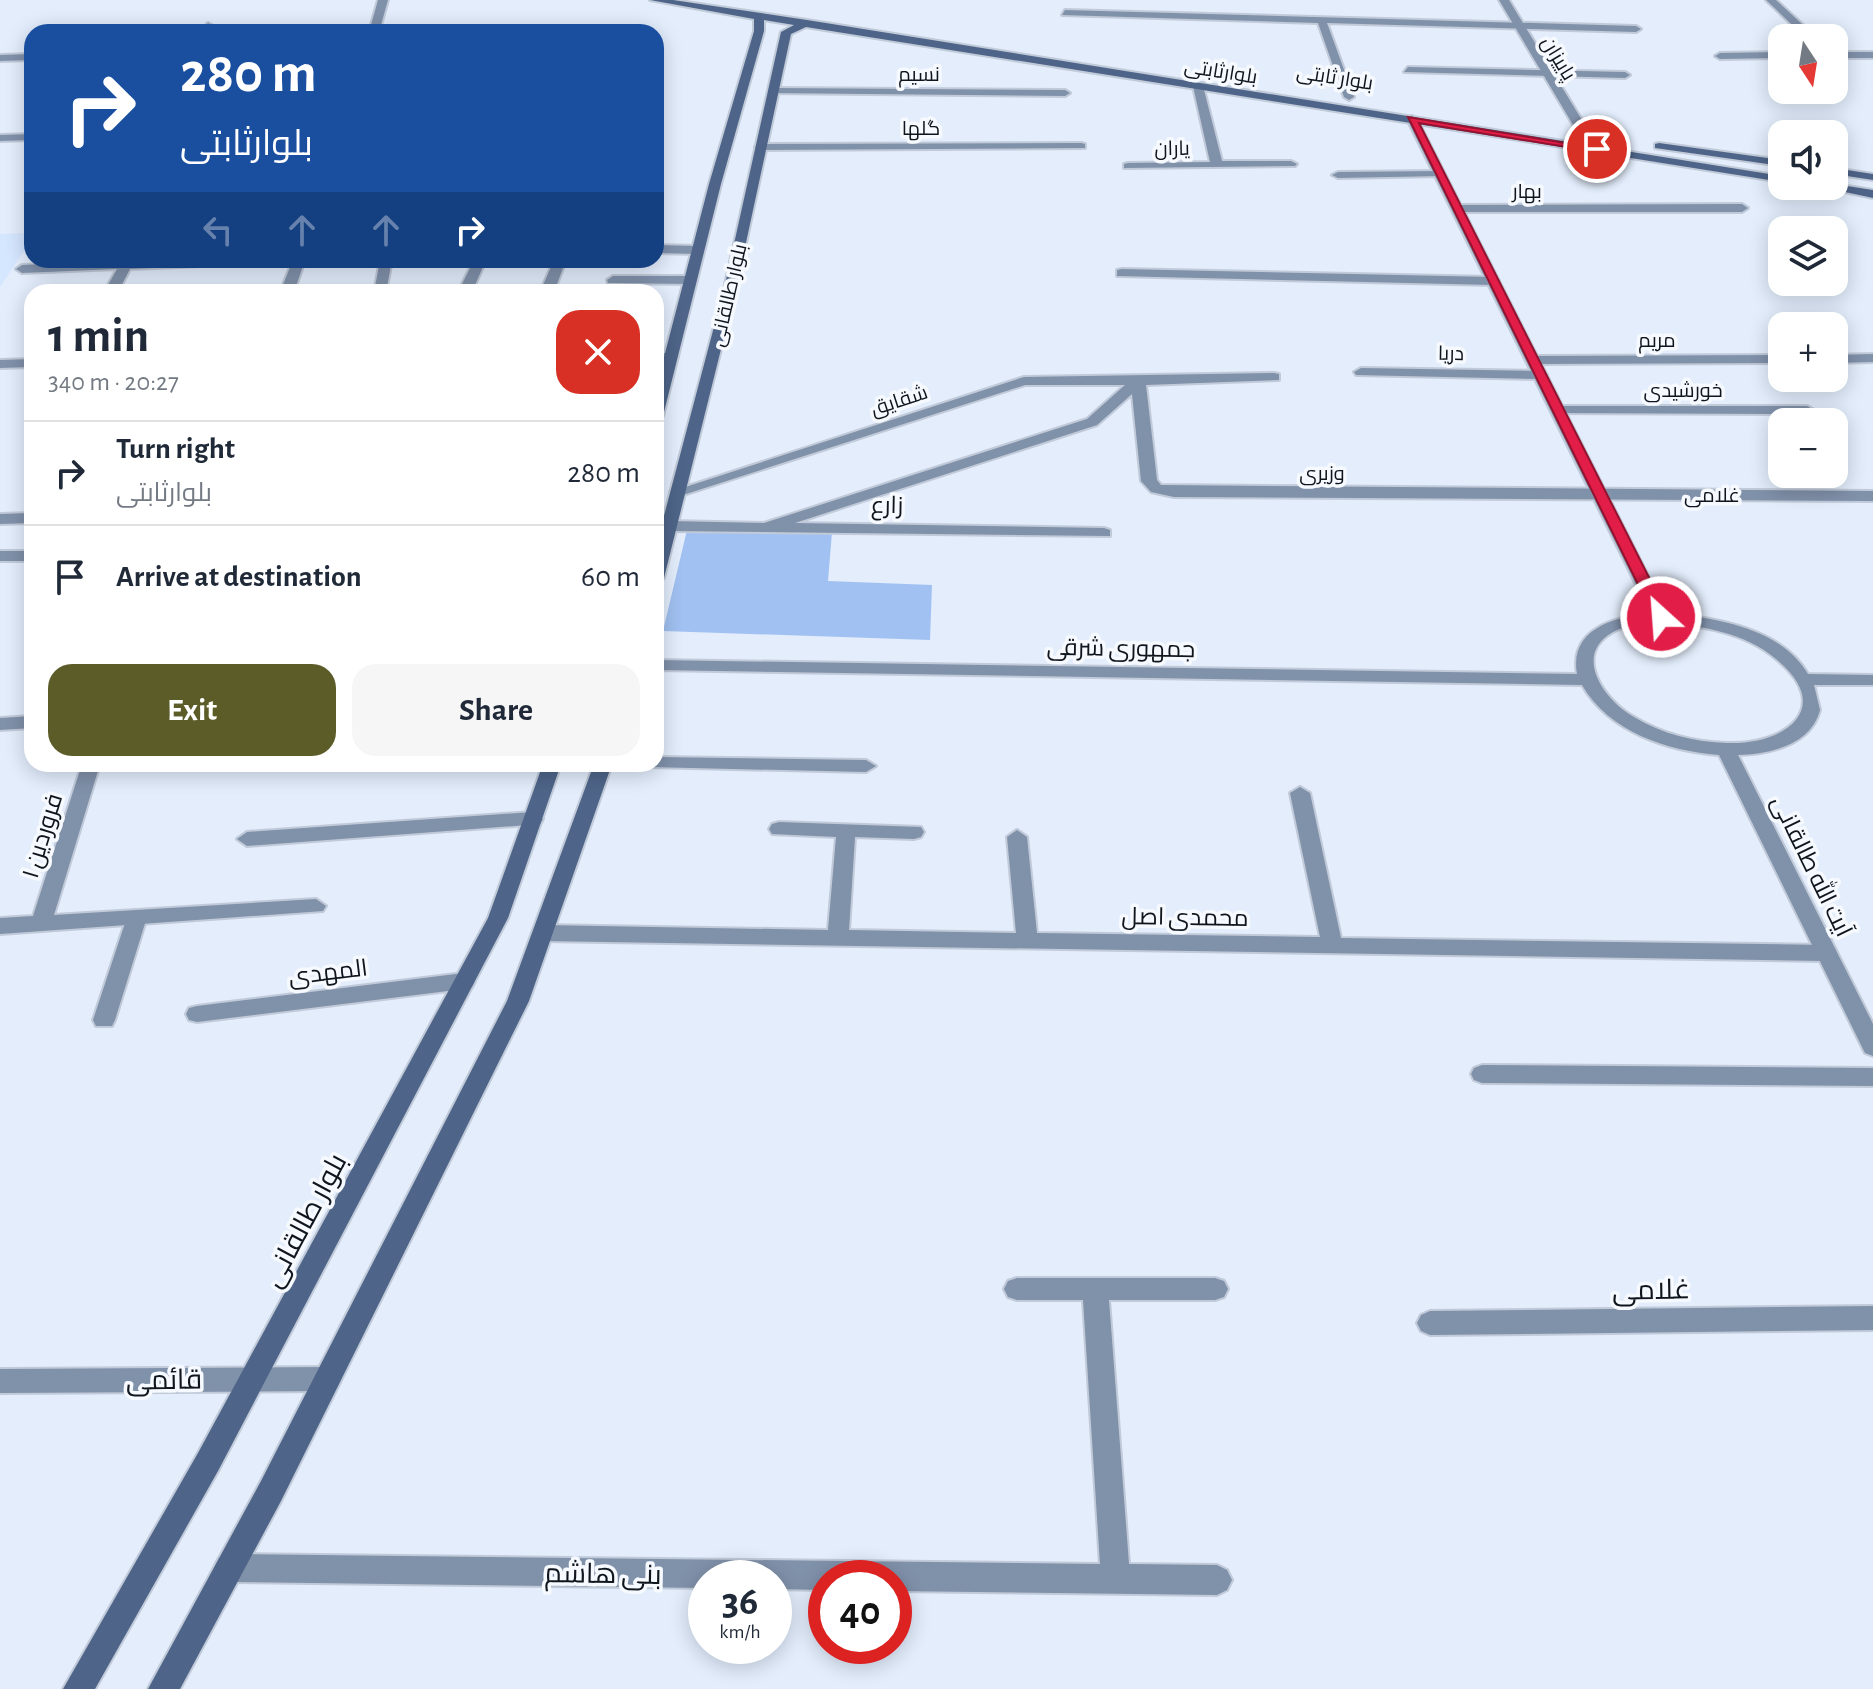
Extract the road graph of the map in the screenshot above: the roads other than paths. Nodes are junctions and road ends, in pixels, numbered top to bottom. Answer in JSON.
{"nodes":[{"id":1,"x":383,"y":0,"type":"edge"},
{"id":2,"x":653,"y":0,"type":"edge"},
{"id":3,"x":662,"y":0,"type":"edge"},
{"id":4,"x":1504,"y":0,"type":"edge"},
{"id":5,"x":1771,"y":0,"type":"edge"},
{"id":6,"x":753,"y":3,"type":"dead end"},
{"id":7,"x":1065,"y":13,"type":"dead end"},
{"id":8,"x":759,"y":17,"type":"junction"},
{"id":9,"x":1322,"y":22,"type":"junction"},
{"id":10,"x":807,"y":23,"type":"junction"},
{"id":11,"x":376,"y":24,"type":"edge"},
{"id":12,"x":1797,"y":24,"type":"edge"},
{"id":13,"x":1519,"y":27,"type":"junction"},
{"id":14,"x":1636,"y":29,"type":"dead end"},
{"id":15,"x":759,"y":31,"type":"junction"},
{"id":16,"x":786,"y":32,"type":"junction"},
{"id":17,"x":1768,"y":55,"type":"edge"},
{"id":18,"x":1848,"y":55,"type":"edge"},
{"id":19,"x":1873,"y":55,"type":"edge"},
{"id":20,"x":1720,"y":56,"type":"dead end"},
{"id":21,"x":24,"y":57,"type":"edge"},
{"id":22,"x":0,"y":58,"type":"edge"},
{"id":23,"x":1408,"y":70,"type":"dead end"},
{"id":24,"x":1184,"y":71,"type":"junction"},
{"id":25,"x":1547,"y":73,"type":"junction"},
{"id":26,"x":1625,"y":75,"type":"dead end"},
{"id":27,"x":1211,"y":76,"type":"junction"},
{"id":28,"x":1173,"y":82,"type":"junction"},
{"id":29,"x":1198,"y":86,"type":"junction"},
{"id":30,"x":773,"y":91,"type":"junction"},
{"id":31,"x":1065,"y":93,"type":"dead end"},
{"id":32,"x":1349,"y":97,"type":"junction"},
{"id":33,"x":1412,"y":119,"type":"junction"},
{"id":34,"x":1585,"y":135,"type":"junction"},
{"id":35,"x":24,"y":137,"type":"edge"},
{"id":36,"x":0,"y":138,"type":"edge"},
{"id":37,"x":1614,"y":139,"type":"dead end"},
{"id":38,"x":1644,"y":143,"type":"dead end"},
{"id":39,"x":1081,"y":146,"type":"dead end"},
{"id":40,"x":761,"y":147,"type":"junction"},
{"id":41,"x":1768,"y":161,"type":"edge"},
{"id":42,"x":1291,"y":164,"type":"dead end"},
{"id":43,"x":1217,"y":165,"type":"junction"},
{"id":44,"x":1128,"y":166,"type":"dead end"},
{"id":45,"x":1848,"y":173,"type":"edge"},
{"id":46,"x":1439,"y":174,"type":"junction"},
{"id":47,"x":1338,"y":175,"type":"dead end"},
{"id":48,"x":1768,"y":177,"type":"edge"},
{"id":49,"x":1873,"y":177,"type":"edge"},
{"id":50,"x":1848,"y":190,"type":"edge"},
{"id":51,"x":1873,"y":194,"type":"edge"},
{"id":52,"x":1742,"y":208,"type":"dead end"},
{"id":53,"x":1457,"y":209,"type":"junction"},
{"id":54,"x":664,"y":249,"type":"edge"},
{"id":55,"x":698,"y":250,"type":"junction"},
{"id":56,"x":43,"y":268,"type":"edge"},
{"id":57,"x":22,"y":269,"type":"dead end"},
{"id":58,"x":1122,"y":273,"type":"dead end"},
{"id":59,"x":613,"y":280,"type":"dead end"},
{"id":60,"x":691,"y":280,"type":"junction"},
{"id":61,"x":1493,"y":281,"type":"junction"},
{"id":62,"x":664,"y":357,"type":"edge"},
{"id":63,"x":1873,"y":358,"type":"edge"},
{"id":64,"x":1768,"y":359,"type":"edge"},
{"id":65,"x":1848,"y":359,"type":"edge"},
{"id":66,"x":1533,"y":360,"type":"junction"},
{"id":67,"x":24,"y":363,"type":"edge"},
{"id":68,"x":0,"y":364,"type":"edge"},
{"id":69,"x":1361,"y":372,"type":"dead end"},
{"id":70,"x":1540,"y":375,"type":"junction"},
{"id":71,"x":1274,"y":377,"type":"dead end"},
{"id":72,"x":1138,"y":381,"type":"junction"},
{"id":73,"x":1558,"y":410,"type":"junction"},
{"id":74,"x":1768,"y":410,"type":"edge"},
{"id":75,"x":678,"y":492,"type":"junction"},
{"id":76,"x":1600,"y":494,"type":"junction"},
{"id":77,"x":1873,"y":496,"type":"edge"},
{"id":78,"x":24,"y":518,"type":"edge"},
{"id":79,"x":0,"y":519,"type":"edge"},
{"id":80,"x":669,"y":526,"type":"junction"},
{"id":81,"x":770,"y":526,"type":"junction"},
{"id":82,"x":1104,"y":533,"type":"dead end"},
{"id":83,"x":664,"y":546,"type":"edge"},
{"id":84,"x":0,"y":556,"type":"edge"},
{"id":85,"x":24,"y":556,"type":"edge"},
{"id":86,"x":1661,"y":617,"type":"junction"},
{"id":87,"x":664,"y":665,"type":"edge"},
{"id":88,"x":1804,"y":679,"type":"junction"},
{"id":89,"x":1586,"y":680,"type":"junction"},
{"id":90,"x":1873,"y":680,"type":"edge"},
{"id":91,"x":24,"y":722,"type":"edge"},
{"id":92,"x":0,"y":724,"type":"edge"},
{"id":93,"x":1726,"y":750,"type":"junction"},
{"id":94,"x":664,"y":763,"type":"edge"},
{"id":95,"x":866,"y":766,"type":"dead end"},
{"id":96,"x":88,"y":772,"type":"edge"},
{"id":97,"x":549,"y":772,"type":"edge"},
{"id":98,"x":600,"y":772,"type":"edge"},
{"id":99,"x":1300,"y":793,"type":"dead end"},
{"id":100,"x":533,"y":819,"type":"junction"},
{"id":101,"x":779,"y":829,"type":"dead end"},
{"id":102,"x":846,"y":830,"type":"junction"},
{"id":103,"x":914,"y":832,"type":"dead end"},
{"id":104,"x":1017,"y":837,"type":"dead end"},
{"id":105,"x":247,"y":839,"type":"dead end"},
{"id":106,"x":316,"y":906,"type":"dead end"},
{"id":107,"x":137,"y":917,"type":"junction"},
{"id":108,"x":41,"y":924,"type":"junction"},
{"id":109,"x":0,"y":926,"type":"edge"},
{"id":110,"x":543,"y":933,"type":"junction"},
{"id":111,"x":838,"y":938,"type":"junction"},
{"id":112,"x":1027,"y":941,"type":"junction"},
{"id":113,"x":1332,"y":946,"type":"junction"},
{"id":114,"x":1826,"y":953,"type":"junction"},
{"id":115,"x":464,"y":981,"type":"junction"},
{"id":116,"x":197,"y":1014,"type":"dead end"},
{"id":117,"x":104,"y":1020,"type":"dead end"},
{"id":118,"x":1873,"y":1047,"type":"edge"},
{"id":119,"x":1482,"y":1074,"type":"dead end"},
{"id":120,"x":1873,"y":1077,"type":"edge"},
{"id":121,"x":1095,"y":1288,"type":"junction"},
{"id":122,"x":1017,"y":1289,"type":"dead end"},
{"id":123,"x":1215,"y":1289,"type":"dead end"},
{"id":124,"x":1873,"y":1318,"type":"edge"},
{"id":125,"x":1430,"y":1323,"type":"dead end"},
{"id":126,"x":253,"y":1377,"type":"junction"},
{"id":127,"x":328,"y":1379,"type":"junction"},
{"id":128,"x":0,"y":1381,"type":"edge"},
{"id":129,"x":229,"y":1568,"type":"junction"},
{"id":130,"x":1116,"y":1579,"type":"junction"},
{"id":131,"x":1217,"y":1580,"type":"dead end"},
{"id":132,"x":78,"y":1689,"type":"edge"},
{"id":133,"x":163,"y":1689,"type":"edge"}],
"edges":[{"from":1,"to":11,"type":"street"},
{"from":2,"to":3,"type":"main road"},
{"from":2,"to":8,"type":"main road","name":"بلوارثابتی"},
{"from":4,"to":13,"type":"street","name":"پاییزان"},
{"from":5,"to":12,"type":"street"},
{"from":6,"to":24,"type":"main road","name":"بلوار ثابتی"},
{"from":7,"to":9,"type":"street"},
{"from":8,"to":10,"type":"main road","name":"بلوارثابتی"},
{"from":8,"to":15,"type":"main road","name":"بلوار طالقانی"},
{"from":9,"to":13,"type":"street"},
{"from":9,"to":32,"type":"street"},
{"from":10,"to":16,"type":"main road"},
{"from":10,"to":28,"type":"main road","name":"بلوارثابتی"},
{"from":13,"to":14,"type":"street"},
{"from":13,"to":25,"type":"street","name":"پاییزان"},
{"from":15,"to":16,"type":"main road"},
{"from":15,"to":55,"type":"main road","name":"بلوار طالقانی"},
{"from":16,"to":30,"type":"main road","name":"بلوار طالقانی"},
{"from":17,"to":20,"type":"street"},
{"from":18,"to":19,"type":"street"},
{"from":21,"to":22,"type":"street"},
{"from":23,"to":25,"type":"street"},
{"from":24,"to":27,"type":"main road","name":"بلوار ثابتی"},
{"from":24,"to":28,"type":"main road"},
{"from":25,"to":26,"type":"street"},
{"from":25,"to":34,"type":"street","name":"پاییزان"},
{"from":27,"to":29,"type":"main road"},
{"from":27,"to":32,"type":"main road","name":"بلوار ثابتی"},
{"from":28,"to":29,"type":"main road","name":"بلوارثابتی"},
{"from":29,"to":33,"type":"main road","name":"بلوارثابتی"},
{"from":29,"to":43,"type":"street","name":"یاران"},
{"from":30,"to":31,"type":"street","name":"نسیم"},
{"from":30,"to":40,"type":"main road","name":"بلوار طالقانی"},
{"from":32,"to":34,"type":"main road","name":"بلوار ثابتی"},
{"from":33,"to":46,"type":"street"},
{"from":33,"to":48,"type":"main road","name":"بلوارثابتی"},
{"from":34,"to":37,"type":"main road","name":"بلوار ثابتی"},
{"from":35,"to":36,"type":"street"},
{"from":38,"to":41,"type":"main road"},
{"from":39,"to":40,"type":"street","name":"گلها"},
{"from":40,"to":75,"type":"main road","name":"بلوار طالقانی"},
{"from":42,"to":43,"type":"street","name":"یاران"},
{"from":43,"to":44,"type":"street","name":"یاران"},
{"from":45,"to":49,"type":"main road"},
{"from":46,"to":47,"type":"street"},
{"from":46,"to":53,"type":"street"},
{"from":50,"to":51,"type":"main road"},
{"from":52,"to":53,"type":"street","name":"بهار"},
{"from":53,"to":61,"type":"street"},
{"from":54,"to":55,"type":"street"},
{"from":55,"to":60,"type":"main road","name":"بلوار طالقانی"},
{"from":56,"to":57,"type":"street"},
{"from":58,"to":61,"type":"street"},
{"from":59,"to":60,"type":"street"},
{"from":60,"to":62,"type":"main road","name":"بلوار طالقانی"},
{"from":61,"to":66,"type":"street"},
{"from":63,"to":65,"type":"street"},
{"from":64,"to":66,"type":"street","name":"مریم"},
{"from":66,"to":70,"type":"street"},
{"from":67,"to":68,"type":"street"},
{"from":69,"to":70,"type":"street","name":"دریا"},
{"from":70,"to":73,"type":"street"},
{"from":71,"to":72,"type":"street","name":"شقایق"},
{"from":72,"to":75,"type":"street","name":"شقایق"},
{"from":72,"to":76,"type":"street","name":"وزیری"},
{"from":72,"to":81,"type":"street"},
{"from":73,"to":74,"type":"street","name":"خورشیدی"},
{"from":73,"to":76,"type":"street"},
{"from":75,"to":80,"type":"main road","name":"بلوار طالقانی"},
{"from":76,"to":77,"type":"street","name":"غلامی"},
{"from":76,"to":86,"type":"street"},
{"from":78,"to":79,"type":"street"},
{"from":80,"to":81,"type":"street","name":"زارع"},
{"from":80,"to":83,"type":"main road","name":"بلوار طالقانی"},
{"from":81,"to":82,"type":"street","name":"زارع"},
{"from":84,"to":85,"type":"street"},
{"from":86,"to":88,"type":"street"},
{"from":86,"to":89,"type":"street"},
{"from":87,"to":89,"type":"street","name":"جمهوری شرقی"},
{"from":88,"to":90,"type":"street"},
{"from":88,"to":93,"type":"street"},
{"from":89,"to":93,"type":"street"},
{"from":91,"to":92,"type":"street"},
{"from":93,"to":114,"type":"street","name":"آیت الله طالقانی"},
{"from":94,"to":95,"type":"street"},
{"from":96,"to":108,"type":"street","name":"فروردین ۱"},
{"from":97,"to":100,"type":"main road","name":"بلوار طالقانی"},
{"from":98,"to":110,"type":"main road"},
{"from":99,"to":113,"type":"street"},
{"from":100,"to":105,"type":"street"},
{"from":100,"to":115,"type":"main road","name":"بلوار طالقانی"},
{"from":101,"to":102,"type":"street"},
{"from":102,"to":103,"type":"street"},
{"from":102,"to":111,"type":"street"},
{"from":104,"to":112,"type":"street"},
{"from":106,"to":107,"type":"street"},
{"from":107,"to":108,"type":"street"},
{"from":107,"to":117,"type":"street"},
{"from":108,"to":109,"type":"street"},
{"from":110,"to":111,"type":"street","name":"محمدی اصل"},
{"from":110,"to":127,"type":"main road"},
{"from":111,"to":112,"type":"street","name":"محمدی اصل"},
{"from":112,"to":113,"type":"street","name":"محمدی اصل"},
{"from":113,"to":114,"type":"street","name":"محمدی اصل"},
{"from":114,"to":118,"type":"street","name":"آیت الله طالقانی"},
{"from":115,"to":116,"type":"street","name":"المهدی"},
{"from":115,"to":126,"type":"main road","name":"بلوار طالقانی"},
{"from":119,"to":120,"type":"street"},
{"from":121,"to":122,"type":"street"},
{"from":121,"to":123,"type":"street"},
{"from":121,"to":130,"type":"street"},
{"from":124,"to":125,"type":"street","name":"غلامی"},
{"from":126,"to":127,"type":"street","name":"قائمی"},
{"from":126,"to":128,"type":"street","name":"قائمی"},
{"from":126,"to":132,"type":"main road","name":"بلوار طالقانی"},
{"from":127,"to":129,"type":"main road"},
{"from":129,"to":130,"type":"street","name":"بنی هاشم"},
{"from":129,"to":133,"type":"main road"},
{"from":130,"to":131,"type":"street","name":"بنی هاشم"}]}
